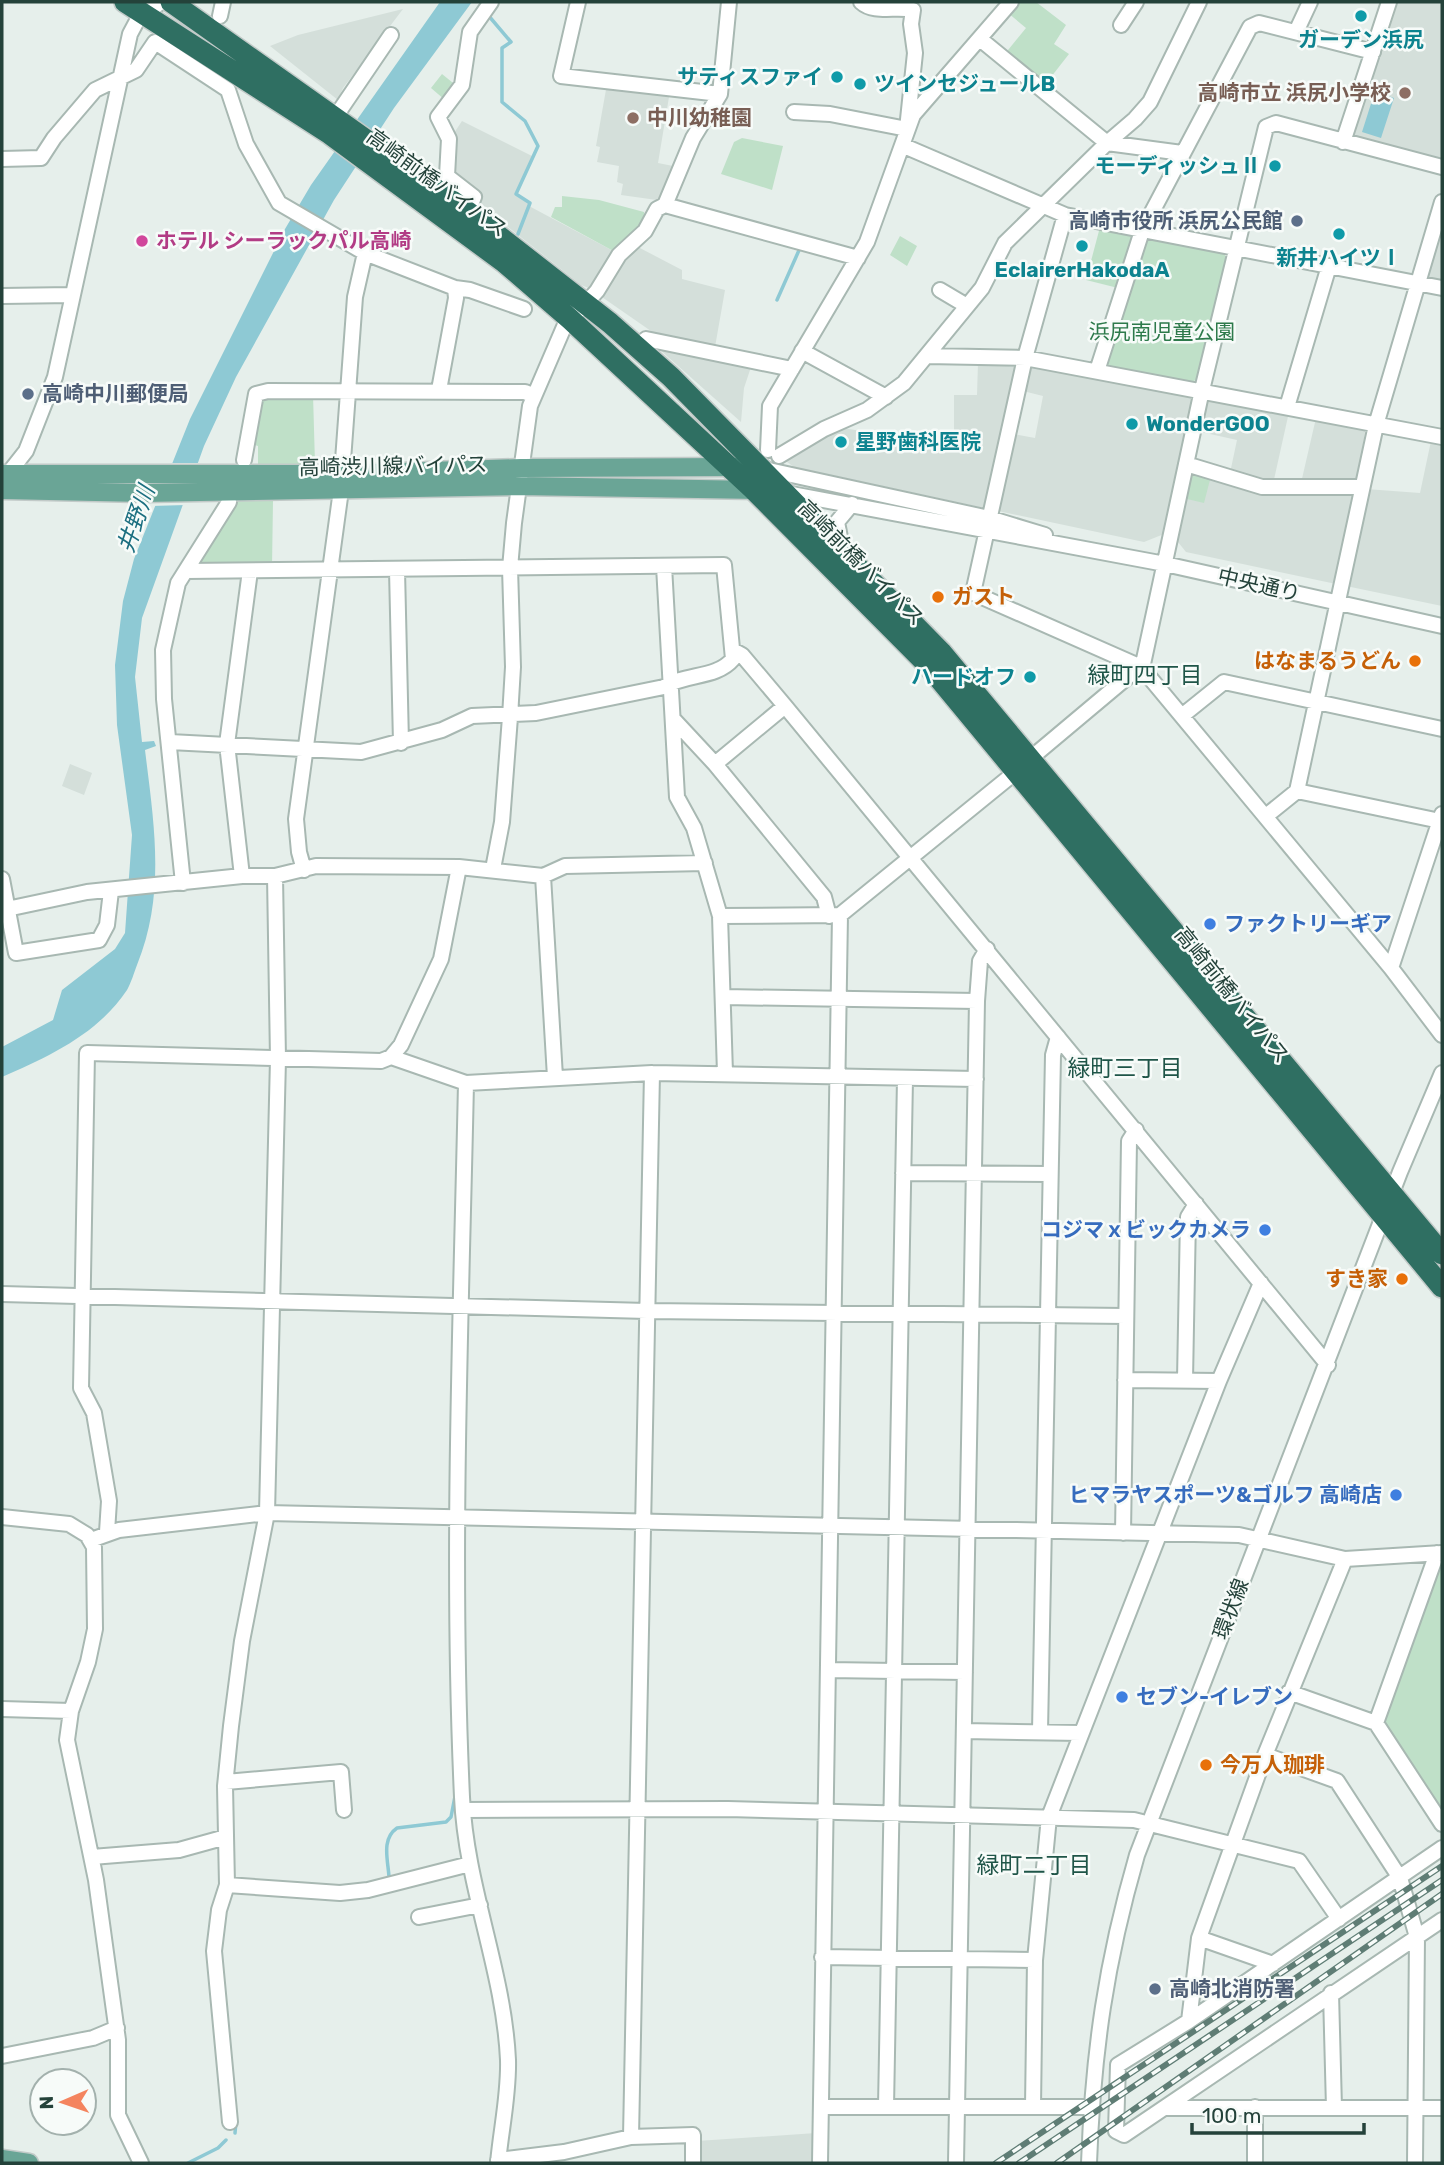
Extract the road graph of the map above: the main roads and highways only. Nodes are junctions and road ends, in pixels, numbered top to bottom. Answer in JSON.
{"nodes":[{"id":1,"x":125,"y":2,"type":"edge"},
{"id":2,"x":171,"y":2,"type":"edge"},
{"id":3,"x":153,"y":7,"type":"edge"},
{"id":4,"x":335,"y":123,"type":"junction"},
{"id":5,"x":376,"y":156,"type":"junction"},
{"id":6,"x":578,"y":311,"type":"junction"},
{"id":7,"x":701,"y":440,"type":"junction"},
{"id":8,"x":770,"y":458,"type":"junction"},
{"id":9,"x":693,"y":467,"type":"junction"},
{"id":10,"x":730,"y":467,"type":"junction"},
{"id":11,"x":519,"y":477,"type":"junction"},
{"id":12,"x":3,"y":480,"type":"edge"},
{"id":13,"x":208,"y":483,"type":"junction"},
{"id":14,"x":753,"y":489,"type":"junction"},
{"id":15,"x":786,"y":493,"type":"junction"},
{"id":16,"x":1024,"y":764,"type":"junction"},
{"id":17,"x":1442,"y":1254,"type":"edge"},
{"id":18,"x":1442,"y":1287,"type":"edge"},
{"id":19,"x":2,"y":2159,"type":"edge"},
{"id":20,"x":29,"y":2163,"type":"edge"}],
"edges":[{"from":1,"to":3,"type":"highway","name":"高崎前橋バイパス"},
{"from":2,"to":4,"type":"highway","name":"高崎前橋バイパス"},
{"from":3,"to":4,"type":"highway","name":"高崎前橋バイパス"},
{"from":4,"to":5,"type":"highway","name":"高崎前橋バイパス"},
{"from":5,"to":6,"type":"highway","name":"高崎前橋バイパス"},
{"from":5,"to":6,"type":"highway","name":"高崎前橋バイパス"},
{"from":6,"to":7,"type":"highway","name":"高崎前橋バイパス"},
{"from":6,"to":8,"type":"highway","name":"高崎前橋バイパス"},
{"from":7,"to":9,"type":"main road"},
{"from":7,"to":10,"type":"highway","name":"高崎前橋バイパス"},
{"from":8,"to":10,"type":"main road","name":"高崎渋川線バイパス"},
{"from":8,"to":15,"type":"highway","name":"高崎前橋バイパス"},
{"from":9,"to":10,"type":"main road","name":"高崎渋川線バイパス"},
{"from":9,"to":11,"type":"main road","name":"高崎渋川線バイパス"},
{"from":10,"to":14,"type":"highway","name":"高崎前橋バイパス"},
{"from":11,"to":13,"type":"main road","name":"高崎渋川線バイパス"},
{"from":11,"to":14,"type":"main road","name":"高崎渋川線バイパス"},
{"from":12,"to":13,"type":"main road","name":"高崎渋川線バイパス"},
{"from":12,"to":13,"type":"main road","name":"高崎渋川線バイパス"},
{"from":14,"to":15,"type":"main road","name":"高崎渋川線バイパス"},
{"from":14,"to":16,"type":"highway","name":"高崎前橋バイパス"},
{"from":15,"to":16,"type":"highway","name":"高崎前橋バイパス"},
{"from":16,"to":17,"type":"highway","name":"高崎前橋バイパス"},
{"from":16,"to":18,"type":"highway","name":"高崎前橋バイパス"},
{"from":19,"to":20,"type":"main road"}]}
